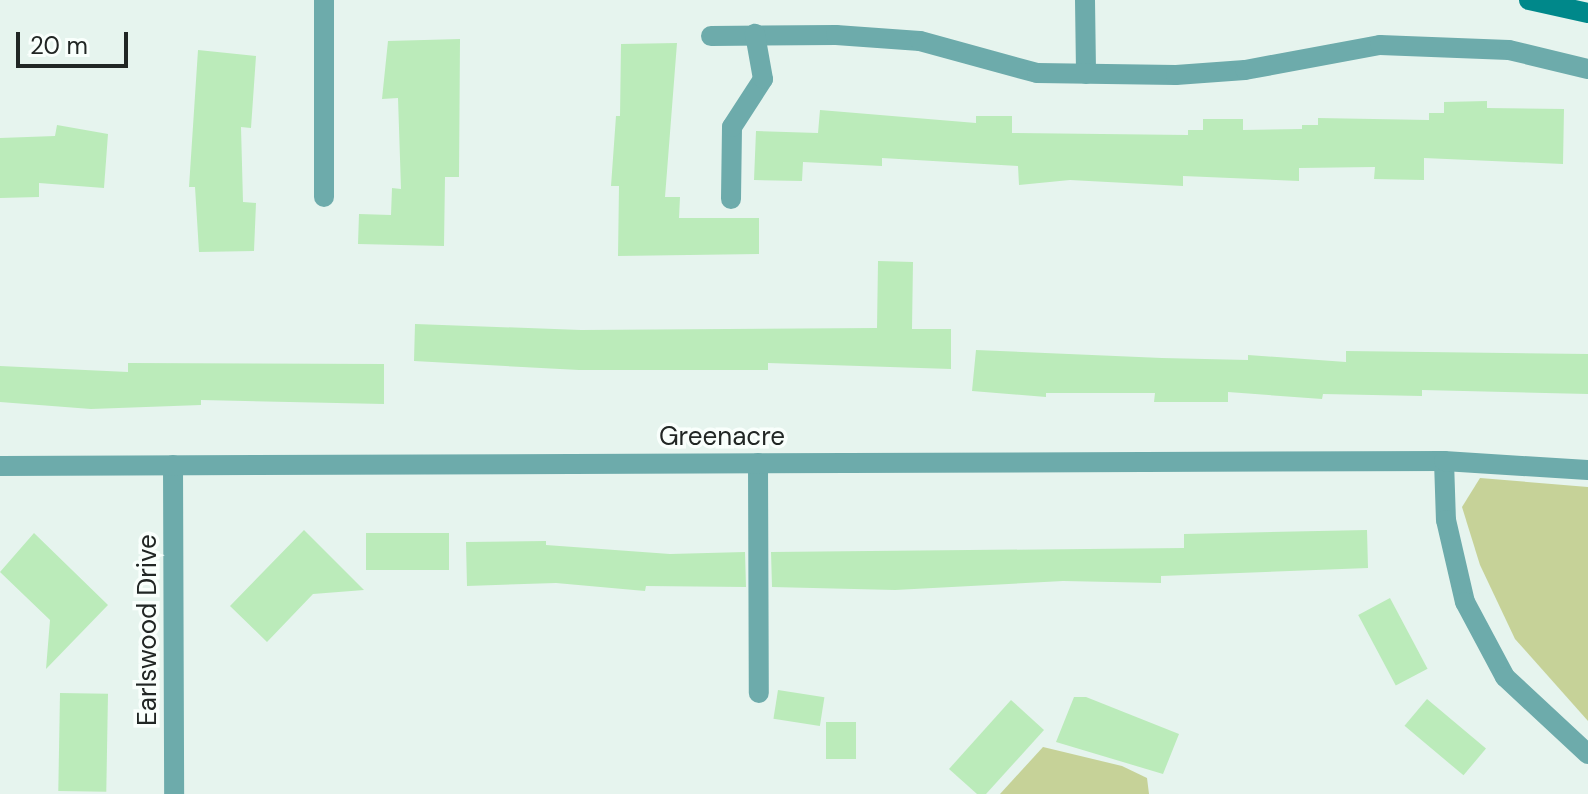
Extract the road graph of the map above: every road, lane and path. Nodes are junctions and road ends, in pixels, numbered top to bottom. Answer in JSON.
{"nodes":[{"id":1,"x":324,"y":0,"type":"edge"},
{"id":2,"x":1085,"y":0,"type":"edge"},
{"id":3,"x":1529,"y":0,"type":"edge"},
{"id":4,"x":1586,"y":9,"type":"edge"},
{"id":5,"x":755,"y":34,"type":"junction"},
{"id":6,"x":711,"y":36,"type":"dead end"},
{"id":7,"x":1588,"y":69,"type":"edge"},
{"id":8,"x":1086,"y":74,"type":"junction"},
{"id":9,"x":324,"y":197,"type":"dead end"},
{"id":10,"x":731,"y":199,"type":"dead end"},
{"id":11,"x":1444,"y":461,"type":"junction"},
{"id":12,"x":758,"y":463,"type":"junction"},
{"id":13,"x":173,"y":465,"type":"junction"},
{"id":14,"x":0,"y":466,"type":"edge"},
{"id":15,"x":1588,"y":470,"type":"edge"},
{"id":16,"x":759,"y":693,"type":"dead end"},
{"id":17,"x":1588,"y":754,"type":"edge"},
{"id":18,"x":174,"y":794,"type":"edge"}],
"edges":[{"from":1,"to":9,"type":"street"},
{"from":2,"to":8,"type":"street"},
{"from":3,"to":4,"type":"street"},
{"from":5,"to":6,"type":"street"},
{"from":5,"to":8,"type":"street"},
{"from":5,"to":10,"type":"street"},
{"from":7,"to":8,"type":"street"},
{"from":11,"to":12,"type":"street","name":"Greenacre"},
{"from":11,"to":15,"type":"street","name":"Greenacre"},
{"from":11,"to":17,"type":"street"},
{"from":12,"to":13,"type":"street","name":"Greenacre"},
{"from":12,"to":16,"type":"street"},
{"from":13,"to":14,"type":"street","name":"Greenacre"},
{"from":13,"to":18,"type":"street","name":"Earlswood Drive"}]}
